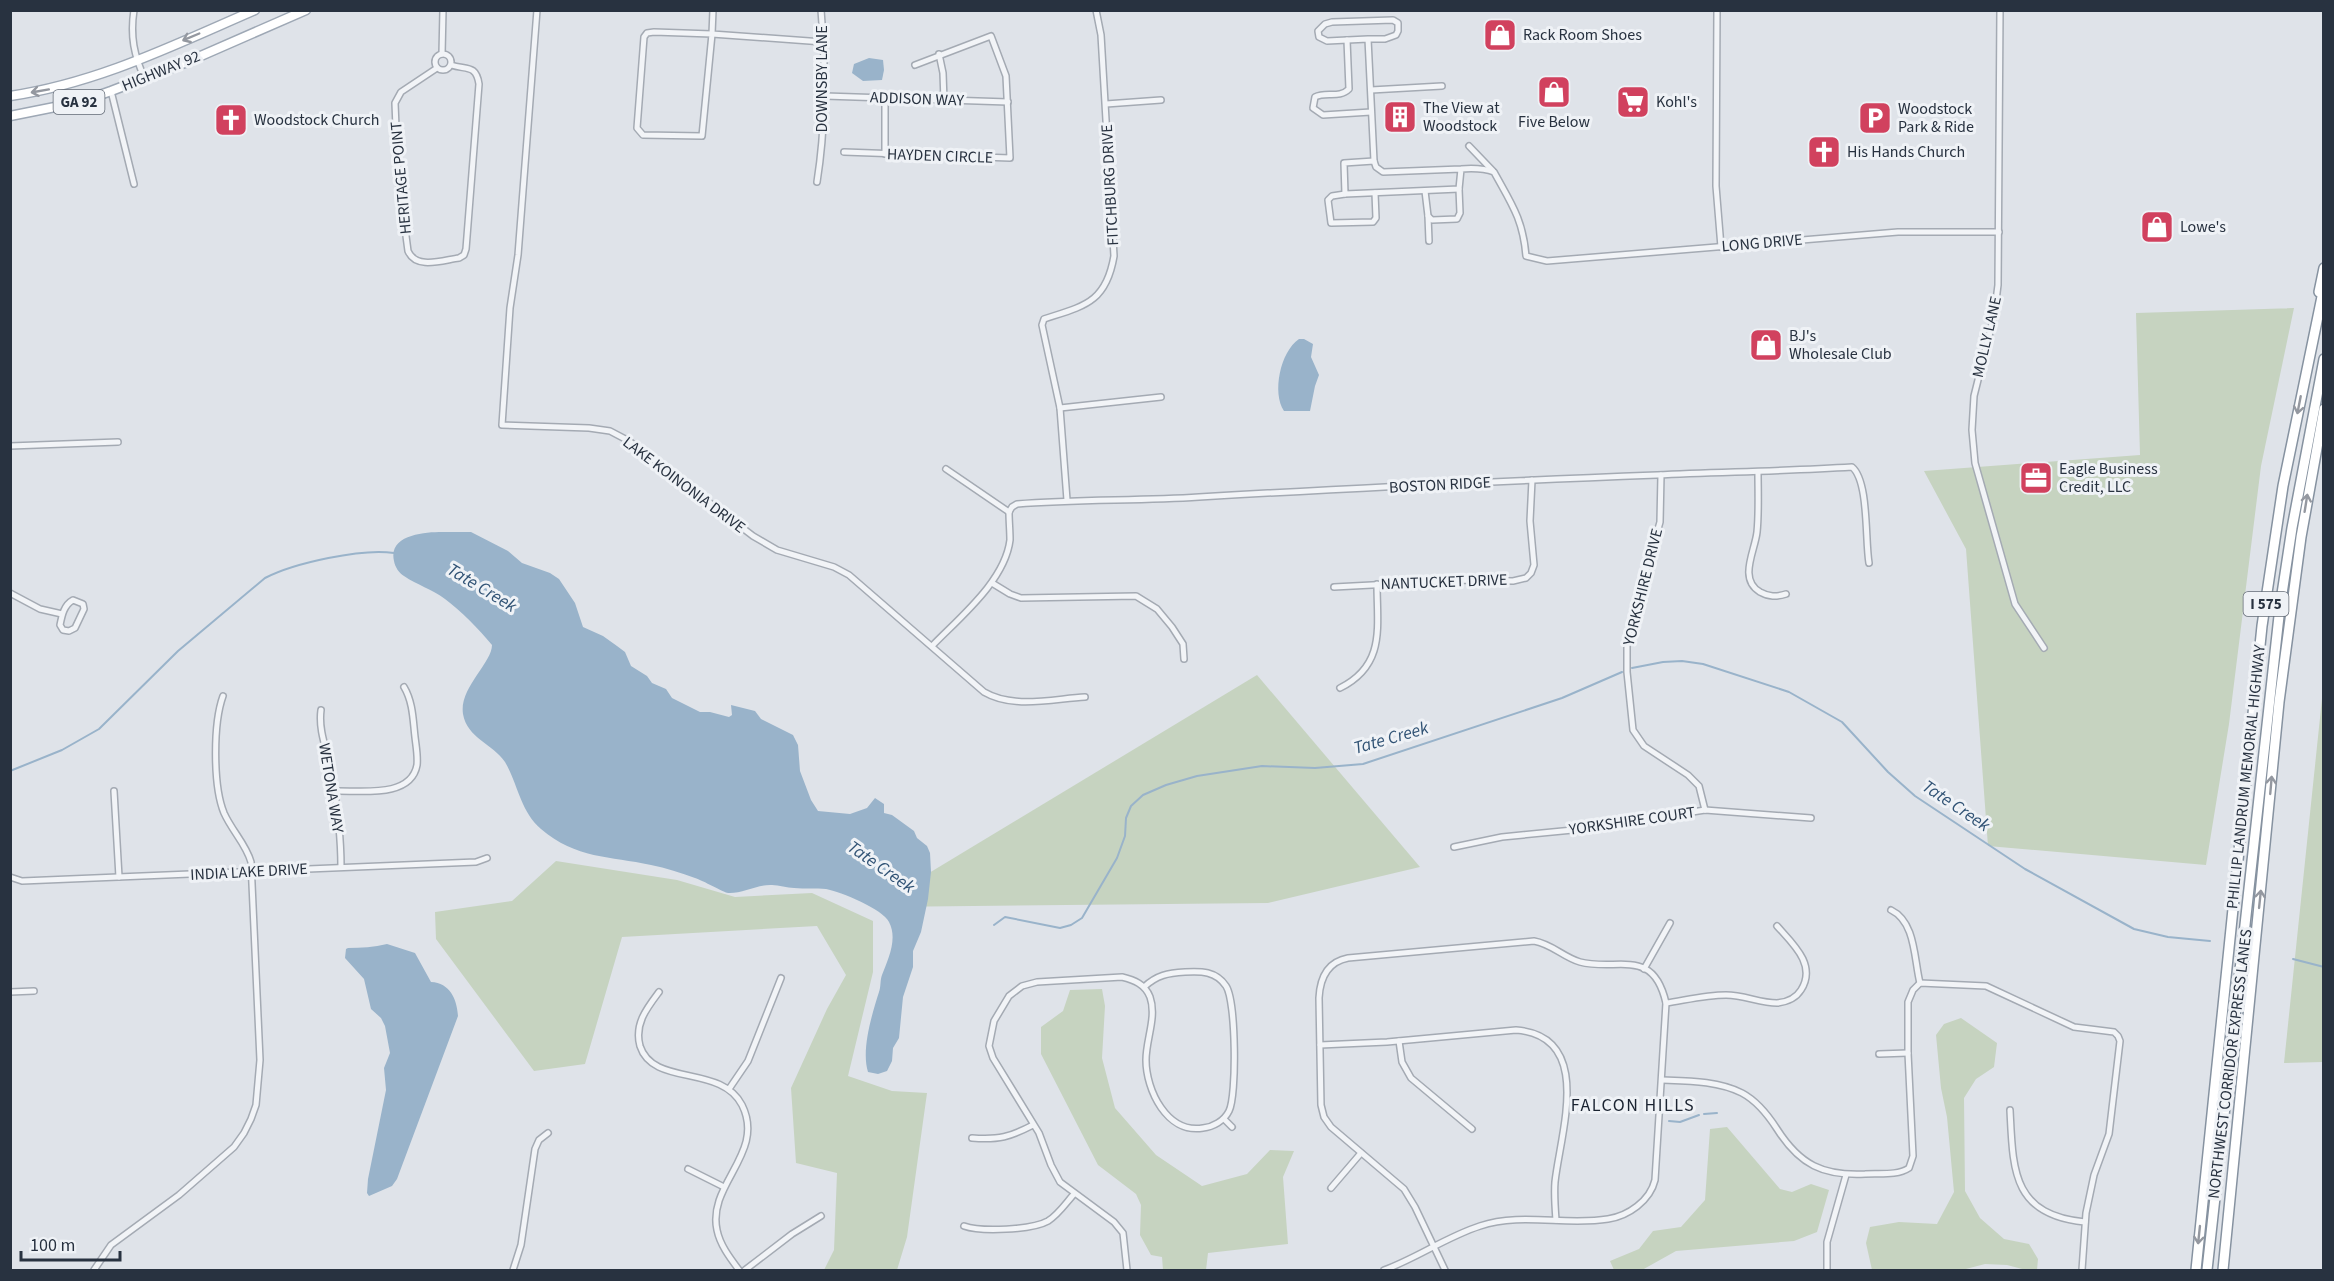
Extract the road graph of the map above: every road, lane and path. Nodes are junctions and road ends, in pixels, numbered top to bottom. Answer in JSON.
{"nodes":[{"id":1,"x":134,"y":10,"type":"edge"},
{"id":2,"x":255,"y":10,"type":"edge"},
{"id":3,"x":306,"y":10,"type":"edge"},
{"id":4,"x":443,"y":10,"type":"edge"},
{"id":5,"x":537,"y":10,"type":"edge"},
{"id":6,"x":713,"y":10,"type":"edge"},
{"id":7,"x":821,"y":10,"type":"edge"},
{"id":8,"x":1096,"y":10,"type":"edge"},
{"id":9,"x":1717,"y":10,"type":"edge"},
{"id":10,"x":2000,"y":10,"type":"edge"},
{"id":11,"x":712,"y":34,"type":"junction"},
{"id":12,"x":1368,"y":39,"type":"junction"},
{"id":13,"x":1347,"y":40,"type":"junction"},
{"id":14,"x":823,"y":42,"type":"junction"},
{"id":15,"x":442,"y":54,"type":"junction"},
{"id":16,"x":939,"y":54,"type":"junction"},
{"id":17,"x":136,"y":61,"type":"junction"},
{"id":18,"x":450,"y":65,"type":"junction"},
{"id":19,"x":915,"y":65,"type":"dead end"},
{"id":20,"x":437,"y":68,"type":"junction"},
{"id":21,"x":145,"y":79,"type":"junction"},
{"id":22,"x":1442,"y":86,"type":"dead end"},
{"id":23,"x":1371,"y":90,"type":"junction"},
{"id":24,"x":111,"y":91,"type":"junction"},
{"id":25,"x":10,"y":96,"type":"edge"},
{"id":26,"x":825,"y":96,"type":"junction"},
{"id":27,"x":885,"y":98,"type":"junction"},
{"id":28,"x":1161,"y":100,"type":"dead end"},
{"id":29,"x":944,"y":101,"type":"junction"},
{"id":30,"x":1008,"y":102,"type":"junction"},
{"id":31,"x":1106,"y":104,"type":"junction"},
{"id":32,"x":1371,"y":112,"type":"junction"},
{"id":33,"x":10,"y":116,"type":"edge"},
{"id":34,"x":1469,"y":146,"type":"dead end"},
{"id":35,"x":844,"y":152,"type":"dead end"},
{"id":36,"x":885,"y":154,"type":"junction"},
{"id":37,"x":1374,"y":161,"type":"junction"},
{"id":38,"x":1461,"y":169,"type":"junction"},
{"id":39,"x":1494,"y":172,"type":"junction"},
{"id":40,"x":816,"y":182,"type":"dead end"},
{"id":41,"x":134,"y":184,"type":"dead end"},
{"id":42,"x":1459,"y":189,"type":"junction"},
{"id":43,"x":1425,"y":191,"type":"junction"},
{"id":44,"x":1375,"y":193,"type":"junction"},
{"id":45,"x":1345,"y":194,"type":"junction"},
{"id":46,"x":1428,"y":216,"type":"junction"},
{"id":47,"x":1999,"y":232,"type":"junction"},
{"id":48,"x":1429,"y":241,"type":"dead end"},
{"id":49,"x":1721,"y":247,"type":"junction"},
{"id":50,"x":2324,"y":268,"type":"edge"},
{"id":51,"x":2324,"y":286,"type":"edge"},
{"id":52,"x":2310,"y":348,"type":"junction"},
{"id":53,"x":2324,"y":359,"type":"edge"},
{"id":54,"x":1161,"y":397,"type":"dead end"},
{"id":55,"x":1060,"y":408,"type":"junction"},
{"id":56,"x":2324,"y":409,"type":"edge"},
{"id":57,"x":118,"y":442,"type":"dead end"},
{"id":58,"x":10,"y":446,"type":"edge"},
{"id":59,"x":946,"y":469,"type":"dead end"},
{"id":60,"x":1758,"y":472,"type":"junction"},
{"id":61,"x":1661,"y":475,"type":"junction"},
{"id":62,"x":1532,"y":480,"type":"junction"},
{"id":63,"x":1066,"y":500,"type":"junction"},
{"id":64,"x":1009,"y":512,"type":"junction"},
{"id":65,"x":1869,"y":563,"type":"dead end"},
{"id":66,"x":992,"y":583,"type":"junction"},
{"id":67,"x":1377,"y":584,"type":"junction"},
{"id":68,"x":1334,"y":587,"type":"dead end"},
{"id":69,"x":10,"y":593,"type":"edge"},
{"id":70,"x":1786,"y":594,"type":"dead end"},
{"id":71,"x":62,"y":614,"type":"junction"},
{"id":72,"x":932,"y":646,"type":"junction"},
{"id":73,"x":2044,"y":648,"type":"dead end"},
{"id":74,"x":1184,"y":659,"type":"dead end"},
{"id":75,"x":404,"y":687,"type":"dead end"},
{"id":76,"x":1340,"y":688,"type":"dead end"},
{"id":77,"x":223,"y":696,"type":"dead end"},
{"id":78,"x":1085,"y":697,"type":"dead end"},
{"id":79,"x":321,"y":710,"type":"dead end"},
{"id":80,"x":114,"y":791,"type":"dead end"},
{"id":81,"x":334,"y":791,"type":"junction"},
{"id":82,"x":1705,"y":810,"type":"junction"},
{"id":83,"x":1810,"y":818,"type":"dead end"},
{"id":84,"x":1454,"y":847,"type":"dead end"},
{"id":85,"x":487,"y":858,"type":"dead end"},
{"id":86,"x":341,"y":867,"type":"junction"},
{"id":87,"x":252,"y":872,"type":"junction"},
{"id":88,"x":10,"y":877,"type":"edge"},
{"id":89,"x":119,"y":877,"type":"junction"},
{"id":90,"x":1891,"y":910,"type":"dead end"},
{"id":91,"x":1670,"y":923,"type":"dead end"},
{"id":92,"x":1777,"y":926,"type":"dead end"},
{"id":93,"x":1644,"y":969,"type":"junction"},
{"id":94,"x":781,"y":978,"type":"dead end"},
{"id":95,"x":1920,"y":983,"type":"junction"},
{"id":96,"x":1144,"y":987,"type":"junction"},
{"id":97,"x":34,"y":991,"type":"dead end"},
{"id":98,"x":10,"y":992,"type":"edge"},
{"id":99,"x":659,"y":992,"type":"dead end"},
{"id":100,"x":1666,"y":1003,"type":"junction"},
{"id":101,"x":2124,"y":1030,"type":"dead end"},
{"id":102,"x":2118,"y":1036,"type":"junction"},
{"id":103,"x":1399,"y":1041,"type":"junction"},
{"id":104,"x":1320,"y":1045,"type":"junction"},
{"id":105,"x":1908,"y":1053,"type":"junction"},
{"id":106,"x":1879,"y":1054,"type":"dead end"},
{"id":107,"x":1662,"y":1080,"type":"junction"},
{"id":108,"x":729,"y":1089,"type":"junction"},
{"id":109,"x":2010,"y":1110,"type":"dead end"},
{"id":110,"x":1224,"y":1119,"type":"junction"},
{"id":111,"x":1033,"y":1125,"type":"junction"},
{"id":112,"x":1232,"y":1127,"type":"dead end"},
{"id":113,"x":1472,"y":1128,"type":"dead end"},
{"id":114,"x":548,"y":1133,"type":"dead end"},
{"id":115,"x":972,"y":1138,"type":"dead end"},
{"id":116,"x":1361,"y":1153,"type":"junction"},
{"id":117,"x":1909,"y":1168,"type":"junction"},
{"id":118,"x":688,"y":1169,"type":"dead end"},
{"id":119,"x":1916,"y":1174,"type":"dead end"},
{"id":120,"x":1846,"y":1175,"type":"junction"},
{"id":121,"x":724,"y":1187,"type":"junction"},
{"id":122,"x":1331,"y":1188,"type":"dead end"},
{"id":123,"x":1074,"y":1194,"type":"junction"},
{"id":124,"x":821,"y":1216,"type":"dead end"},
{"id":125,"x":1556,"y":1220,"type":"junction"},
{"id":126,"x":2085,"y":1222,"type":"junction"},
{"id":127,"x":964,"y":1226,"type":"dead end"},
{"id":128,"x":1434,"y":1247,"type":"junction"},
{"id":129,"x":94,"y":1270,"type":"edge"},
{"id":130,"x":513,"y":1270,"type":"edge"},
{"id":131,"x":739,"y":1270,"type":"edge"},
{"id":132,"x":745,"y":1270,"type":"edge"},
{"id":133,"x":1127,"y":1270,"type":"edge"},
{"id":134,"x":1384,"y":1270,"type":"edge"},
{"id":135,"x":1445,"y":1270,"type":"edge"},
{"id":136,"x":1827,"y":1270,"type":"edge"},
{"id":137,"x":2082,"y":1270,"type":"edge"},
{"id":138,"x":2196,"y":1270,"type":"edge"},
{"id":139,"x":2207,"y":1270,"type":"edge"},
{"id":140,"x":2223,"y":1270,"type":"edge"}],
"edges":[{"from":1,"to":17,"type":"street"},
{"from":2,"to":17,"type":"main road","name":"HIGHWAY 92","number":"GA 92","one_way":true},
{"from":3,"to":21,"type":"main road","name":"HIGHWAY 92","number":"GA 92"},
{"from":4,"to":15,"type":"street"},
{"from":5,"to":72,"type":"street","name":"LAKE KOINONIA DRIVE"},
{"from":6,"to":11,"type":"street"},
{"from":7,"to":14,"type":"street","name":"DOWNSBY LANE"},
{"from":8,"to":31,"type":"street","name":"FITCHBURG DRIVE"},
{"from":9,"to":49,"type":"street"},
{"from":10,"to":47,"type":"street","name":"MOLLY LANE"},
{"from":11,"to":11,"type":"street"},
{"from":11,"to":14,"type":"street"},
{"from":12,"to":13,"type":"street"},
{"from":12,"to":13,"type":"street"},
{"from":12,"to":23,"type":"street"},
{"from":13,"to":32,"type":"street"},
{"from":14,"to":26,"type":"street","name":"DOWNSBY LANE"},
{"from":15,"to":18,"type":"street"},
{"from":15,"to":20,"type":"street"},
{"from":16,"to":19,"type":"street","name":"HAYDEN CIRCLE"},
{"from":16,"to":29,"type":"street"},
{"from":16,"to":30,"type":"street","name":"HAYDEN CIRCLE"},
{"from":17,"to":21,"type":"street"},
{"from":17,"to":25,"type":"main road","name":"HIGHWAY 92","number":"GA 92","one_way":true},
{"from":18,"to":20,"type":"street"},
{"from":18,"to":20,"type":"street","name":"HERITAGE POINT"},
{"from":21,"to":24,"type":"main road","name":"HIGHWAY 92","number":"GA 92"},
{"from":22,"to":23,"type":"street"},
{"from":23,"to":32,"type":"street"},
{"from":24,"to":33,"type":"main road","name":"HIGHWAY 92","number":"GA 92"},
{"from":24,"to":41,"type":"street"},
{"from":26,"to":27,"type":"street","name":"ADDISON WAY"},
{"from":26,"to":40,"type":"street","name":"DOWNSBY LANE"},
{"from":27,"to":29,"type":"street","name":"ADDISON WAY"},
{"from":27,"to":36,"type":"street"},
{"from":28,"to":31,"type":"street"},
{"from":29,"to":30,"type":"street","name":"ADDISON WAY"},
{"from":30,"to":36,"type":"street","name":"HAYDEN CIRCLE"},
{"from":31,"to":55,"type":"street","name":"FITCHBURG DRIVE"},
{"from":32,"to":37,"type":"street"},
{"from":34,"to":39,"type":"street"},
{"from":35,"to":36,"type":"street","name":"HAYDEN CIRCLE"},
{"from":37,"to":38,"type":"street"},
{"from":37,"to":45,"type":"street"},
{"from":38,"to":39,"type":"street"},
{"from":38,"to":42,"type":"street"},
{"from":39,"to":49,"type":"street","name":"LONG DRIVE"},
{"from":42,"to":43,"type":"street"},
{"from":42,"to":46,"type":"street"},
{"from":43,"to":44,"type":"street"},
{"from":43,"to":46,"type":"street"},
{"from":44,"to":45,"type":"street"},
{"from":44,"to":45,"type":"street"},
{"from":46,"to":48,"type":"street"},
{"from":47,"to":49,"type":"street","name":"LONG DRIVE"},
{"from":47,"to":73,"type":"street","name":"MOLLY LANE"},
{"from":50,"to":52,"type":"highway"},
{"from":51,"to":52,"type":"highway","name":"PHILLIP LANDRUM MEMORIAL HIGHWAY","number":"I 575"},
{"from":52,"to":138,"type":"highway","name":"PHILLIP LANDRUM MEMORIAL HIGHWAY","number":"I 575","one_way":true},
{"from":53,"to":139,"type":"highway","name":"NORTHWEST CORRIDOR EXPRESS LANES"},
{"from":54,"to":55,"type":"street"},
{"from":55,"to":63,"type":"street"},
{"from":140,"to":56,"type":"highway","name":"PHILLIP LANDRUM MEMORIAL HIGHWAY","number":"I 575","one_way":true},
{"from":57,"to":58,"type":"street"},
{"from":59,"to":64,"type":"street"},
{"from":60,"to":61,"type":"street","name":"BOSTON RIDGE"},
{"from":60,"to":65,"type":"street","name":"BOSTON RIDGE"},
{"from":60,"to":70,"type":"street"},
{"from":61,"to":62,"type":"street","name":"BOSTON RIDGE"},
{"from":61,"to":82,"type":"street","name":"YORKSHIRE DRIVE"},
{"from":62,"to":63,"type":"street","name":"BOSTON RIDGE"},
{"from":62,"to":67,"type":"street","name":"NANTUCKET DRIVE"},
{"from":63,"to":64,"type":"street","name":"BOSTON RIDGE"},
{"from":64,"to":66,"type":"street"},
{"from":66,"to":72,"type":"street"},
{"from":66,"to":74,"type":"street"},
{"from":67,"to":68,"type":"street","name":"NANTUCKET DRIVE"},
{"from":67,"to":76,"type":"street"},
{"from":69,"to":71,"type":"street"},
{"from":71,"to":71,"type":"street"},
{"from":72,"to":78,"type":"street","name":"LAKE KOINONIA DRIVE"},
{"from":75,"to":81,"type":"street"},
{"from":77,"to":87,"type":"street"},
{"from":79,"to":81,"type":"street","name":"WETONA WAY"},
{"from":80,"to":89,"type":"street"},
{"from":81,"to":86,"type":"street","name":"WETONA WAY"},
{"from":82,"to":83,"type":"street","name":"YORKSHIRE COURT"},
{"from":82,"to":84,"type":"street","name":"YORKSHIRE COURT"},
{"from":85,"to":86,"type":"street","name":"INDIA LAKE DRIVE"},
{"from":86,"to":87,"type":"street","name":"INDIA LAKE DRIVE"},
{"from":87,"to":89,"type":"street","name":"INDIA LAKE DRIVE"},
{"from":87,"to":129,"type":"street"},
{"from":88,"to":89,"type":"street","name":"INDIA LAKE DRIVE"},
{"from":90,"to":95,"type":"street"},
{"from":91,"to":93,"type":"street"},
{"from":92,"to":100,"type":"street"},
{"from":93,"to":100,"type":"street"},
{"from":93,"to":104,"type":"street"},
{"from":94,"to":108,"type":"street"},
{"from":95,"to":102,"type":"street"},
{"from":95,"to":105,"type":"street"},
{"from":96,"to":110,"type":"street"},
{"from":96,"to":110,"type":"street"},
{"from":96,"to":111,"type":"street"},
{"from":97,"to":98,"type":"street"},
{"from":99,"to":108,"type":"street"},
{"from":100,"to":107,"type":"street"},
{"from":101,"to":102,"type":"street"},
{"from":102,"to":126,"type":"street"},
{"from":103,"to":104,"type":"street"},
{"from":103,"to":113,"type":"street"},
{"from":103,"to":125,"type":"street"},
{"from":104,"to":116,"type":"street"},
{"from":105,"to":106,"type":"street"},
{"from":105,"to":117,"type":"street"},
{"from":107,"to":120,"type":"street"},
{"from":107,"to":125,"type":"street"},
{"from":108,"to":121,"type":"street"},
{"from":109,"to":126,"type":"street"},
{"from":110,"to":112,"type":"street"},
{"from":111,"to":115,"type":"street"},
{"from":111,"to":123,"type":"street"},
{"from":114,"to":130,"type":"street"},
{"from":116,"to":122,"type":"street"},
{"from":116,"to":128,"type":"street"},
{"from":117,"to":119,"type":"street"},
{"from":117,"to":120,"type":"street"},
{"from":118,"to":121,"type":"street"},
{"from":120,"to":136,"type":"street"},
{"from":121,"to":131,"type":"street"},
{"from":123,"to":127,"type":"street"},
{"from":123,"to":133,"type":"street"},
{"from":124,"to":132,"type":"street"},
{"from":125,"to":128,"type":"street"},
{"from":126,"to":137,"type":"street"},
{"from":128,"to":134,"type":"street"},
{"from":128,"to":135,"type":"street"}]}
